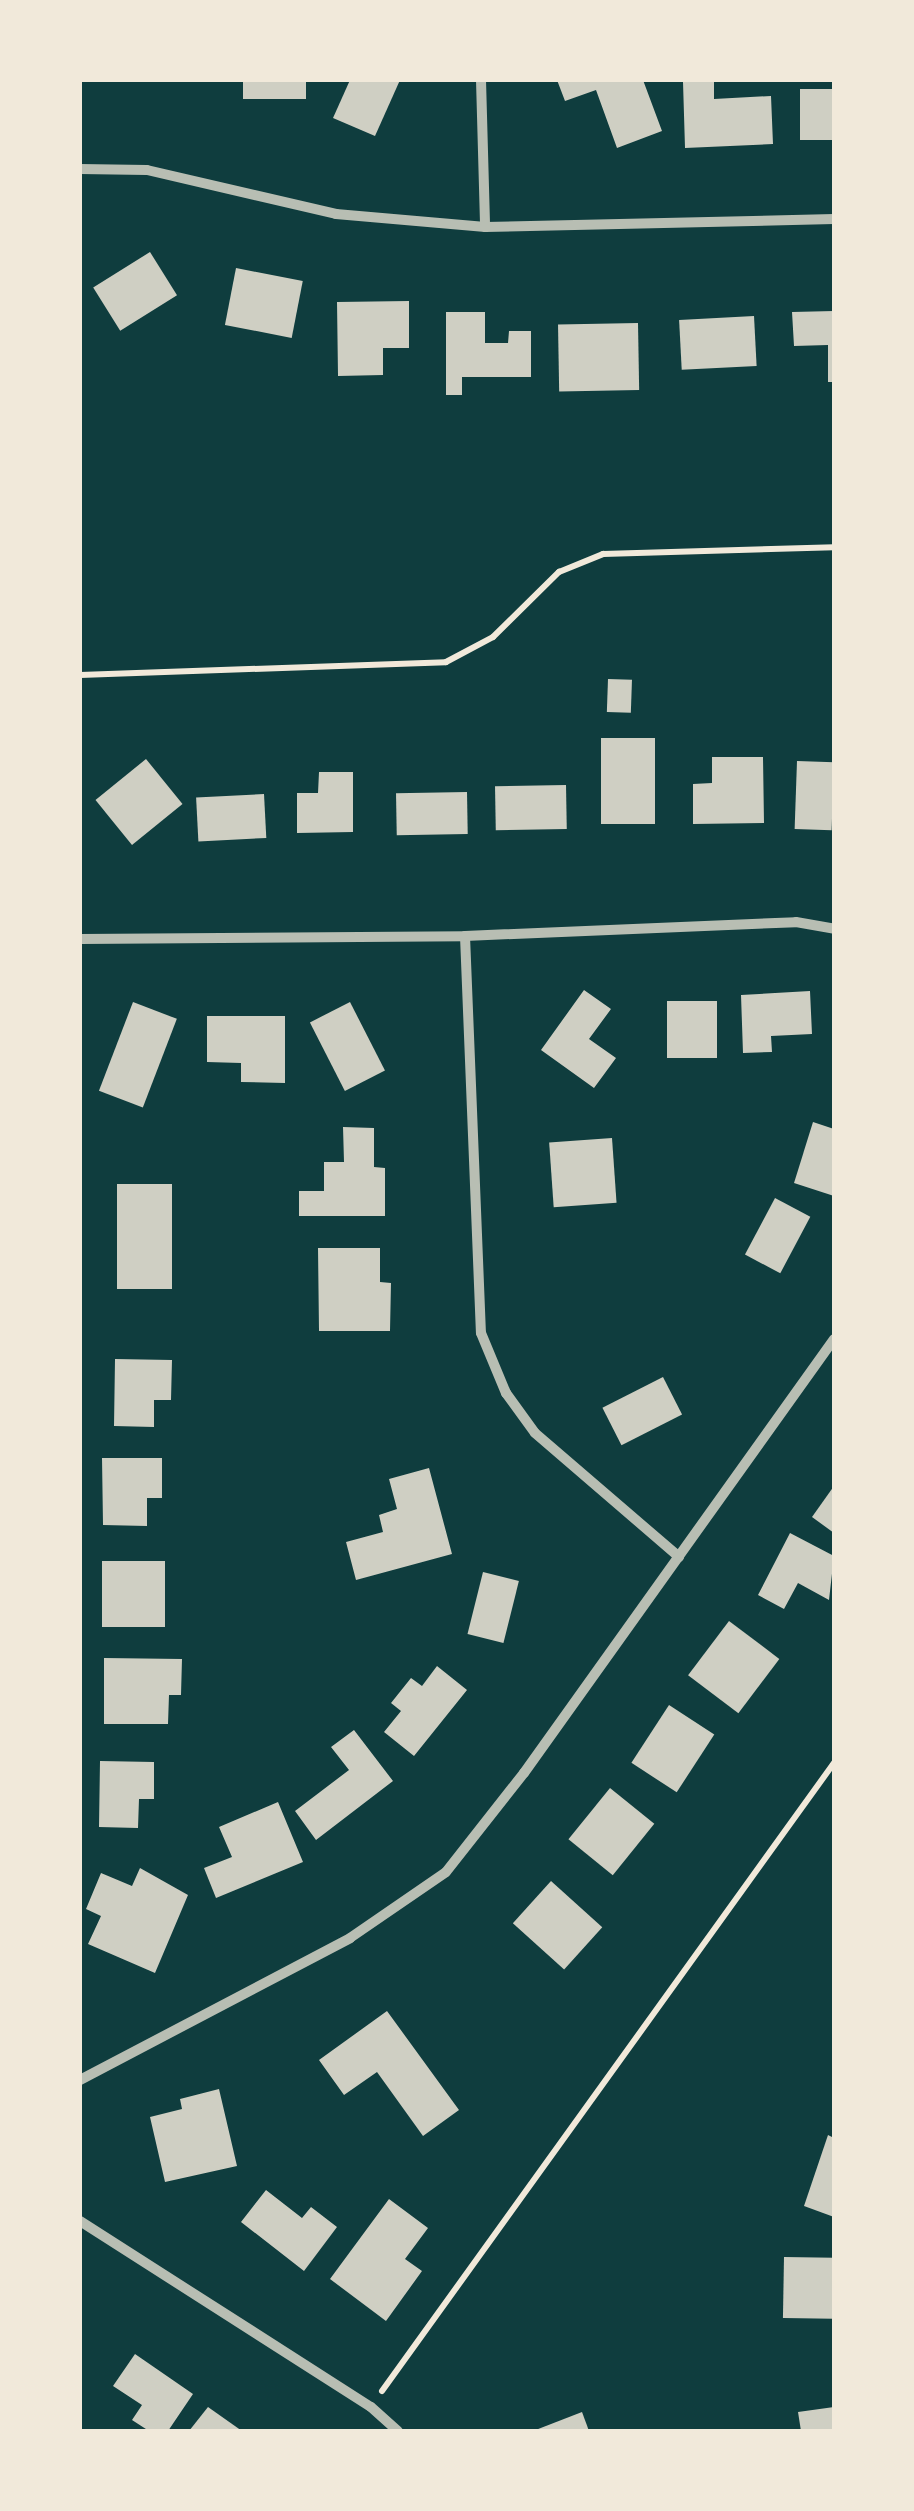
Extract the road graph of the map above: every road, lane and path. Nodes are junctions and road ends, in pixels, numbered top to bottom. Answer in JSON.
{"nodes":[{"id":1,"x":481,"y":80,"type":"edge"},
{"id":2,"x":80,"y":169,"type":"edge"},
{"id":3,"x":834,"y":218,"type":"edge"},
{"id":4,"x":486,"y":227,"type":"junction"},
{"id":5,"x":834,"y":547,"type":"edge"},
{"id":6,"x":80,"y":675,"type":"edge"},
{"id":7,"x":834,"y":929,"type":"edge"},
{"id":8,"x":465,"y":936,"type":"junction"},
{"id":9,"x":80,"y":939,"type":"edge"},
{"id":10,"x":834,"y":1339,"type":"edge"},
{"id":11,"x":678,"y":1558,"type":"junction"},
{"id":12,"x":834,"y":1763,"type":"edge"},
{"id":13,"x":80,"y":2080,"type":"edge"},
{"id":14,"x":80,"y":2221,"type":"edge"},
{"id":15,"x":387,"y":2384,"type":"dead end"},
{"id":16,"x":398,"y":2431,"type":"edge"}],
"edges":[{"from":1,"to":4,"type":"street"},
{"from":2,"to":4,"type":"street"},
{"from":3,"to":4,"type":"street"},
{"from":5,"to":6,"type":"path"},
{"from":7,"to":8,"type":"street"},
{"from":8,"to":9,"type":"street"},
{"from":8,"to":11,"type":"street"},
{"from":10,"to":11,"type":"street"},
{"from":11,"to":13,"type":"street"},
{"from":12,"to":15,"type":"path"},
{"from":14,"to":16,"type":"street"}]}
